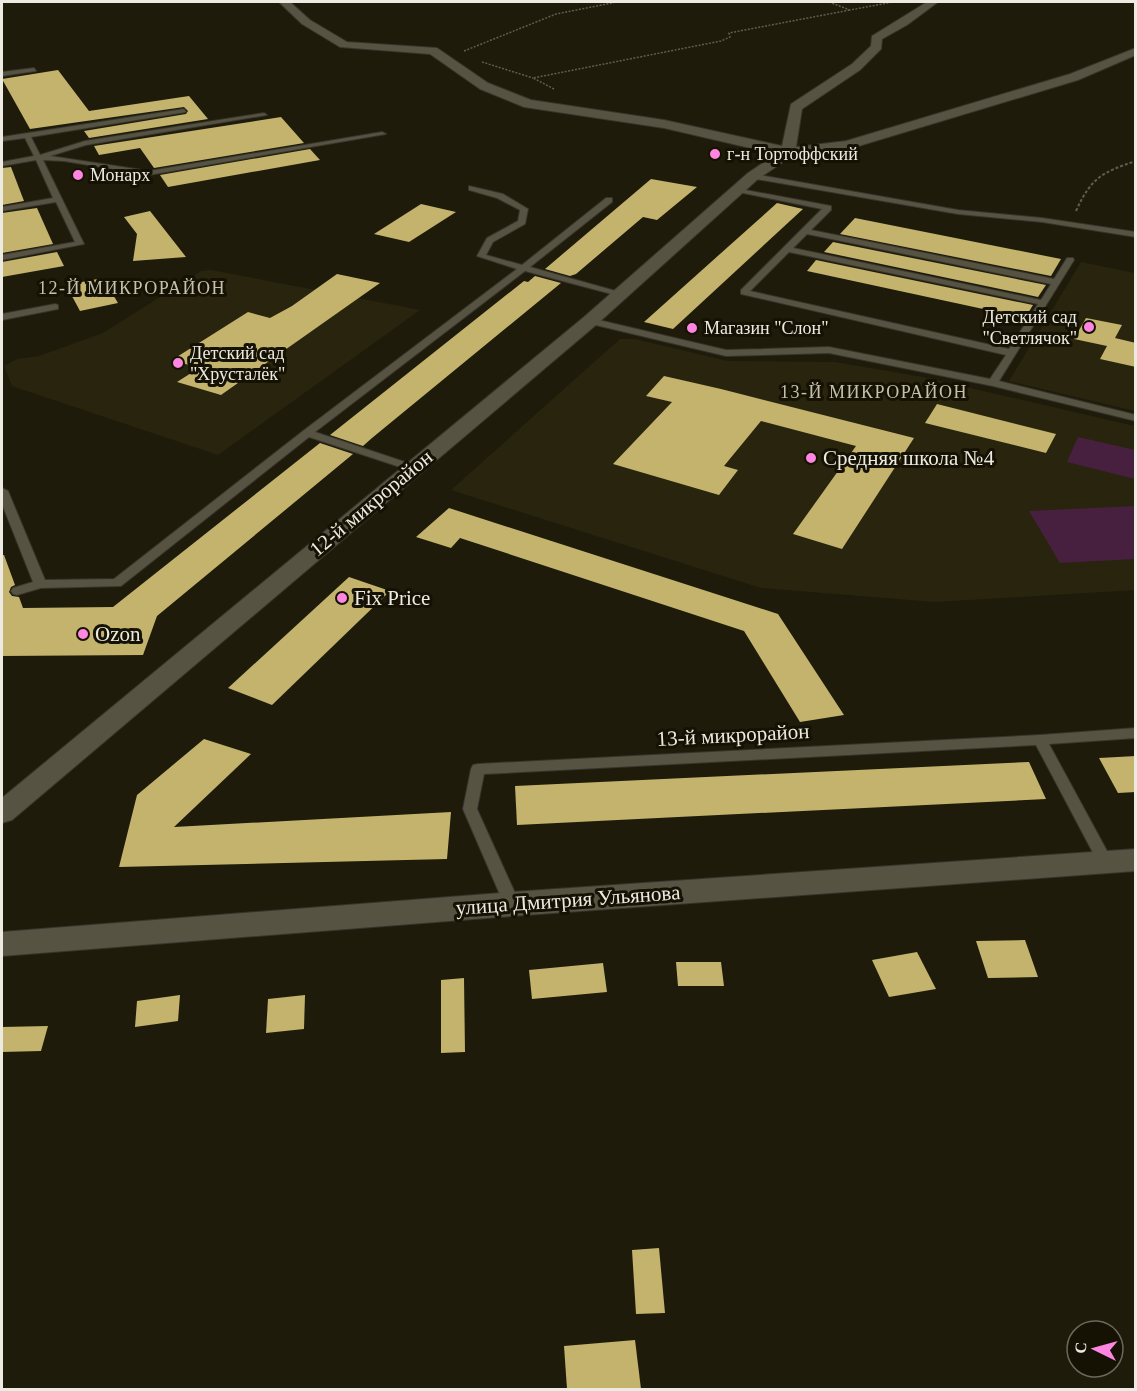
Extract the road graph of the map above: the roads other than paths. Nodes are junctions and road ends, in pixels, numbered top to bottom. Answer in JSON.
{"nodes":[{"id":1,"x":284,"y":2,"type":"edge"},
{"id":2,"x":933,"y":2,"type":"edge"},
{"id":3,"x":1136,"y":51,"type":"edge"},
{"id":4,"x":34,"y":70,"type":"dead end"},
{"id":5,"x":2,"y":74,"type":"edge"},
{"id":6,"x":184,"y":111,"type":"dead end"},
{"id":7,"x":264,"y":115,"type":"dead end"},
{"id":8,"x":382,"y":134,"type":"dead end"},
{"id":9,"x":27,"y":135,"type":"junction"},
{"id":10,"x":2,"y":139,"type":"edge"},
{"id":11,"x":788,"y":152,"type":"junction"},
{"id":12,"x":38,"y":158,"type":"junction"},
{"id":13,"x":2,"y":164,"type":"edge"},
{"id":14,"x":746,"y":183,"type":"junction"},
{"id":15,"x":472,"y":188,"type":"dead end"},
{"id":16,"x":59,"y":199,"type":"junction"},
{"id":17,"x":609,"y":200,"type":"dead end"},
{"id":18,"x":2,"y":209,"type":"edge"},
{"id":19,"x":805,"y":231,"type":"junction"},
{"id":20,"x":1136,"y":235,"type":"edge"},
{"id":21,"x":788,"y":249,"type":"junction"},
{"id":22,"x":2,"y":258,"type":"edge"},
{"id":23,"x":1070,"y":260,"type":"dead end"},
{"id":24,"x":524,"y":268,"type":"junction"},
{"id":25,"x":1056,"y":282,"type":"junction"},
{"id":26,"x":620,"y":295,"type":"junction"},
{"id":27,"x":1044,"y":303,"type":"junction"},
{"id":28,"x":55,"y":307,"type":"dead end"},
{"id":29,"x":2,"y":317,"type":"edge"},
{"id":30,"x":591,"y":321,"type":"junction"},
{"id":31,"x":1012,"y":353,"type":"junction"},
{"id":32,"x":993,"y":383,"type":"junction"},
{"id":33,"x":1136,"y":418,"type":"edge"},
{"id":34,"x":307,"y":433,"type":"junction"},
{"id":35,"x":413,"y":468,"type":"junction"},
{"id":36,"x":2,"y":491,"type":"edge"},
{"id":37,"x":40,"y":584,"type":"junction"},
{"id":38,"x":17,"y":591,"type":"dead end"},
{"id":39,"x":1136,"y":733,"type":"edge"},
{"id":40,"x":1040,"y":740,"type":"junction"},
{"id":41,"x":2,"y":813,"type":"edge"},
{"id":42,"x":1136,"y":860,"type":"edge"},
{"id":43,"x":1105,"y":862,"type":"junction"},
{"id":44,"x":512,"y":904,"type":"junction"},
{"id":45,"x":2,"y":944,"type":"edge"}],
"edges":[{"from":1,"to":11,"type":"street"},
{"from":2,"to":11,"type":"street"},
{"from":3,"to":11,"type":"street"},
{"from":4,"to":5,"type":"lane"},
{"from":6,"to":9,"type":"lane"},
{"from":7,"to":12,"type":"lane"},
{"from":8,"to":12,"type":"lane"},
{"from":9,"to":10,"type":"lane"},
{"from":9,"to":12,"type":"lane"},
{"from":11,"to":14,"type":"street","name":"12-й микрорайон"},
{"from":12,"to":13,"type":"lane"},
{"from":12,"to":16,"type":"lane"},
{"from":14,"to":19,"type":"lane"},
{"from":14,"to":20,"type":"lane"},
{"from":14,"to":26,"type":"street","name":"12-й микрорайон"},
{"from":15,"to":24,"type":"lane"},
{"from":16,"to":18,"type":"lane"},
{"from":16,"to":22,"type":"lane"},
{"from":17,"to":24,"type":"lane"},
{"from":19,"to":21,"type":"lane"},
{"from":19,"to":25,"type":"lane"},
{"from":21,"to":27,"type":"lane"},
{"from":21,"to":31,"type":"lane"},
{"from":23,"to":25,"type":"lane"},
{"from":24,"to":26,"type":"lane"},
{"from":24,"to":34,"type":"lane"},
{"from":25,"to":27,"type":"lane"},
{"from":26,"to":30,"type":"street","name":"12-й микрорайон"},
{"from":27,"to":31,"type":"lane"},
{"from":28,"to":29,"type":"lane"},
{"from":30,"to":32,"type":"lane"},
{"from":30,"to":35,"type":"street","name":"12-й микрорайон"},
{"from":31,"to":32,"type":"lane"},
{"from":32,"to":33,"type":"lane"},
{"from":34,"to":35,"type":"lane"},
{"from":34,"to":37,"type":"lane"},
{"from":35,"to":41,"type":"street","name":"12-й микрорайон"},
{"from":36,"to":37,"type":"lane"},
{"from":37,"to":38,"type":"lane"},
{"from":39,"to":40,"type":"lane","name":"13-й микрорайон"},
{"from":40,"to":43,"type":"lane"},
{"from":40,"to":44,"type":"lane","name":"13-й микрорайон"},
{"from":42,"to":43,"type":"street","name":"улица Дмитрия Ульянова"},
{"from":43,"to":44,"type":"street","name":"улица Дмитрия Ульянова"},
{"from":44,"to":45,"type":"street","name":"улица Дмитрия Ульянова"}]}
